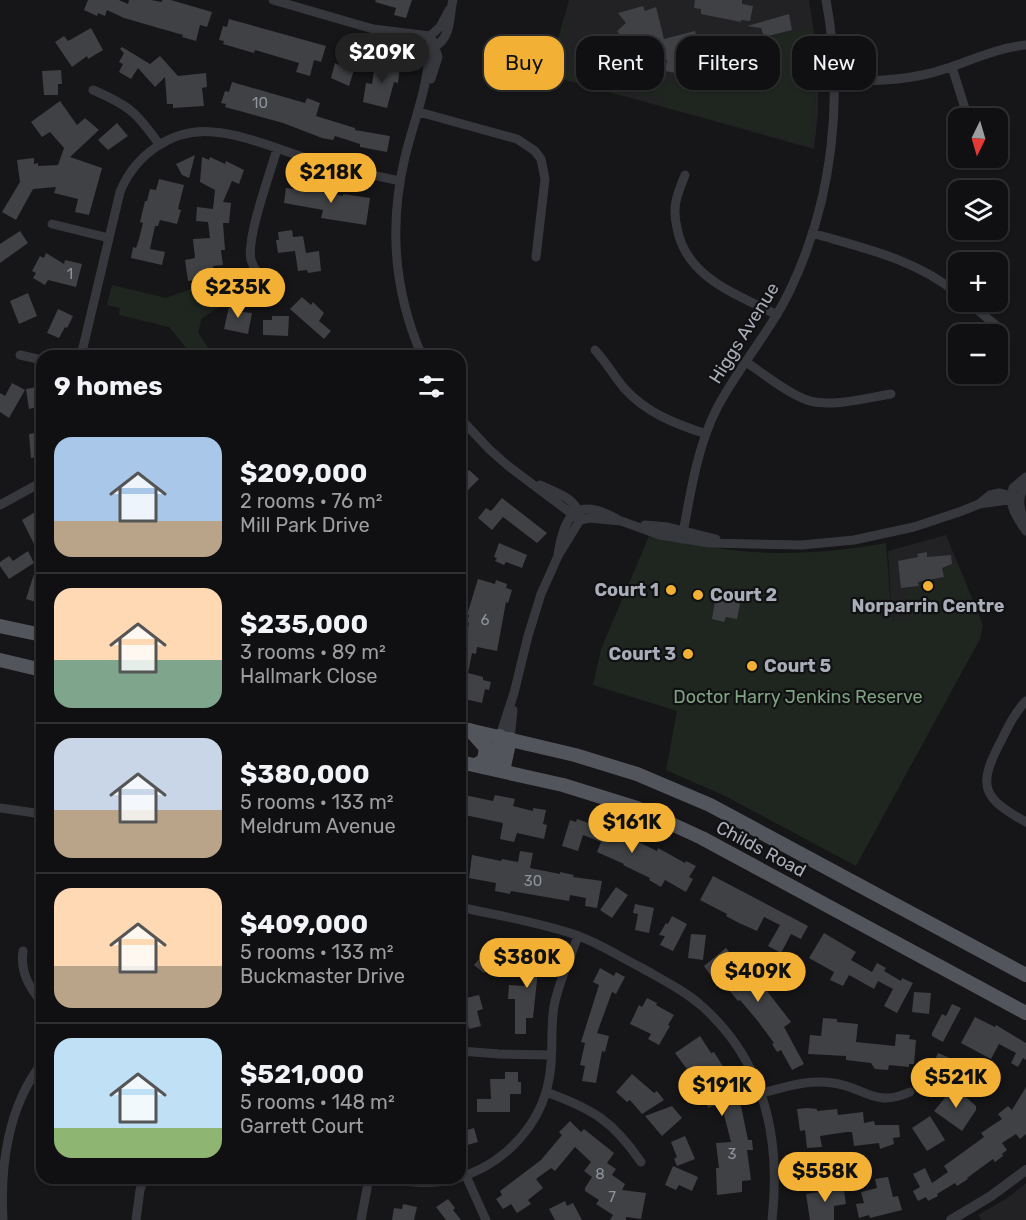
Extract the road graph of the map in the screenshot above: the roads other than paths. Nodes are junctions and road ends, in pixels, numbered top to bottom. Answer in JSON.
{"nodes":[{"id":1,"x":273,"y":0,"type":"edge"},
{"id":2,"x":826,"y":0,"type":"edge"},
{"id":3,"x":452,"y":4,"type":"edge"},
{"id":4,"x":373,"y":29,"type":"junction"},
{"id":5,"x":430,"y":36,"type":"junction"},
{"id":6,"x":831,"y":36,"type":"edge"},
{"id":7,"x":1026,"y":45,"type":"edge"},
{"id":8,"x":433,"y":47,"type":"junction"},
{"id":9,"x":952,"y":67,"type":"junction"},
{"id":10,"x":876,"y":80,"type":"edge"},
{"id":11,"x":93,"y":90,"type":"dead end"},
{"id":12,"x":834,"y":90,"type":"edge"},
{"id":13,"x":965,"y":108,"type":"edge"},
{"id":14,"x":420,"y":112,"type":"junction"},
{"id":15,"x":159,"y":144,"type":"junction"},
{"id":16,"x":277,"y":149,"type":"junction"},
{"id":17,"x":685,"y":175,"type":"dead end"},
{"id":18,"x":400,"y":182,"type":"junction"},
{"id":19,"x":52,"y":224,"type":"dead end"},
{"id":20,"x":812,"y":233,"type":"junction"},
{"id":21,"x":109,"y":238,"type":"junction"},
{"id":22,"x":536,"y":257,"type":"dead end"},
{"id":23,"x":268,"y":283,"type":"dead end"},
{"id":24,"x":948,"y":287,"type":"edge"},
{"id":25,"x":980,"y":312,"type":"edge"},
{"id":26,"x":777,"y":315,"type":"junction"},
{"id":27,"x":994,"y":324,"type":"edge"},
{"id":28,"x":82,"y":350,"type":"edge"},
{"id":29,"x":419,"y":350,"type":"edge"},
{"id":30,"x":596,"y":350,"type":"dead end"},
{"id":31,"x":20,"y":355,"type":"dead end"},
{"id":32,"x":36,"y":359,"type":"edge"},
{"id":33,"x":746,"y":362,"type":"junction"},
{"id":34,"x":891,"y":394,"type":"dead end"},
{"id":35,"x":466,"y":424,"type":"edge"},
{"id":36,"x":706,"y":434,"type":"junction"},
{"id":37,"x":1026,"y":477,"type":"edge"},
{"id":38,"x":36,"y":485,"type":"edge"},
{"id":39,"x":1026,"y":485,"type":"edge"},
{"id":40,"x":1014,"y":498,"type":"junction"},
{"id":41,"x":0,"y":506,"type":"edge"},
{"id":42,"x":577,"y":515,"type":"junction"},
{"id":43,"x":1026,"y":529,"type":"edge"},
{"id":44,"x":683,"y":535,"type":"junction"},
{"id":45,"x":0,"y":626,"type":"edge"},
{"id":46,"x":36,"y":634,"type":"edge"},
{"id":47,"x":0,"y":660,"type":"edge"},
{"id":48,"x":36,"y":669,"type":"edge"},
{"id":49,"x":1026,"y":701,"type":"edge"},
{"id":50,"x":466,"y":729,"type":"edge"},
{"id":51,"x":466,"y":730,"type":"edge"},
{"id":52,"x":505,"y":737,"type":"junction"},
{"id":53,"x":466,"y":763,"type":"edge"},
{"id":54,"x":476,"y":765,"type":"junction"},
{"id":55,"x":498,"y":770,"type":"junction"},
{"id":56,"x":0,"y":808,"type":"edge"},
{"id":57,"x":36,"y":813,"type":"edge"},
{"id":58,"x":1026,"y":822,"type":"edge"},
{"id":59,"x":466,"y":909,"type":"edge"},
{"id":60,"x":578,"y":936,"type":"junction"},
{"id":61,"x":23,"y":951,"type":"dead end"},
{"id":62,"x":1026,"y":975,"type":"edge"},
{"id":63,"x":36,"y":995,"type":"edge"},
{"id":64,"x":1026,"y":1013,"type":"edge"},
{"id":65,"x":466,"y":1051,"type":"edge"},
{"id":66,"x":551,"y":1055,"type":"junction"},
{"id":67,"x":36,"y":1072,"type":"edge"},
{"id":68,"x":546,"y":1092,"type":"junction"},
{"id":69,"x":910,"y":1092,"type":"dead end"},
{"id":70,"x":762,"y":1093,"type":"junction"},
{"id":71,"x":641,"y":1162,"type":"dead end"},
{"id":72,"x":1026,"y":1170,"type":"edge"},
{"id":73,"x":466,"y":1175,"type":"edge"},
{"id":74,"x":142,"y":1184,"type":"edge"},
{"id":75,"x":368,"y":1184,"type":"edge"},
{"id":76,"x":466,"y":1184,"type":"edge"},
{"id":77,"x":773,"y":1218,"type":"edge"},
{"id":78,"x":3,"y":1220,"type":"edge"},
{"id":79,"x":136,"y":1220,"type":"edge"},
{"id":80,"x":361,"y":1220,"type":"edge"},
{"id":81,"x":486,"y":1220,"type":"edge"},
{"id":82,"x":951,"y":1220,"type":"edge"}],
"edges":[{"from":1,"to":4,"type":"street"},
{"from":2,"to":6,"type":"street","name":"Higgs Avenue"},
{"from":3,"to":5,"type":"street"},
{"from":3,"to":8,"type":"street"},
{"from":4,"to":5,"type":"street"},
{"from":4,"to":8,"type":"street"},
{"from":5,"to":8,"type":"street"},
{"from":7,"to":9,"type":"street"},
{"from":8,"to":14,"type":"street"},
{"from":9,"to":10,"type":"street"},
{"from":9,"to":13,"type":"street"},
{"from":11,"to":15,"type":"street"},
{"from":12,"to":20,"type":"street","name":"Higgs Avenue"},
{"from":14,"to":18,"type":"street"},
{"from":14,"to":22,"type":"street"},
{"from":15,"to":16,"type":"street"},
{"from":15,"to":21,"type":"street"},
{"from":16,"to":18,"type":"street"},
{"from":16,"to":23,"type":"street"},
{"from":17,"to":26,"type":"street"},
{"from":18,"to":29,"type":"street"},
{"from":19,"to":21,"type":"street"},
{"from":20,"to":24,"type":"street"},
{"from":20,"to":26,"type":"street","name":"Higgs Avenue"},
{"from":21,"to":28,"type":"street"},
{"from":25,"to":27,"type":"street"},
{"from":26,"to":33,"type":"street","name":"Higgs Avenue"},
{"from":30,"to":36,"type":"street"},
{"from":31,"to":32,"type":"street"},
{"from":33,"to":34,"type":"street"},
{"from":33,"to":36,"type":"street","name":"Higgs Avenue"},
{"from":35,"to":42,"type":"street"},
{"from":36,"to":44,"type":"street","name":"Higgs Avenue"},
{"from":37,"to":40,"type":"street"},
{"from":38,"to":41,"type":"street"},
{"from":39,"to":40,"type":"street"},
{"from":40,"to":43,"type":"street"},
{"from":40,"to":44,"type":"street"},
{"from":42,"to":44,"type":"street"},
{"from":42,"to":52,"type":"street"},
{"from":45,"to":46,"type":"main road"},
{"from":47,"to":48,"type":"main road"},
{"from":49,"to":58,"type":"street"},
{"from":50,"to":52,"type":"main road","name":"Childs Road"},
{"from":51,"to":54,"type":"main road"},
{"from":52,"to":55,"type":"main road"},
{"from":52,"to":62,"type":"main road","name":"Childs Road"},
{"from":53,"to":54,"type":"main road","name":"Childs Road"},
{"from":54,"to":55,"type":"main road","name":"Childs Road"},
{"from":55,"to":64,"type":"main road","name":"Childs Road"},
{"from":56,"to":57,"type":"street"},
{"from":59,"to":60,"type":"street"},
{"from":60,"to":66,"type":"street"},
{"from":60,"to":70,"type":"street"},
{"from":61,"to":63,"type":"street"},
{"from":65,"to":66,"type":"street"},
{"from":66,"to":68,"type":"street"},
{"from":67,"to":78,"type":"street"},
{"from":68,"to":71,"type":"street"},
{"from":68,"to":73,"type":"street"},
{"from":69,"to":70,"type":"street"},
{"from":70,"to":77,"type":"street"},
{"from":72,"to":82,"type":"street"},
{"from":74,"to":79,"type":"street"},
{"from":75,"to":80,"type":"street"},
{"from":76,"to":81,"type":"street"}]}
